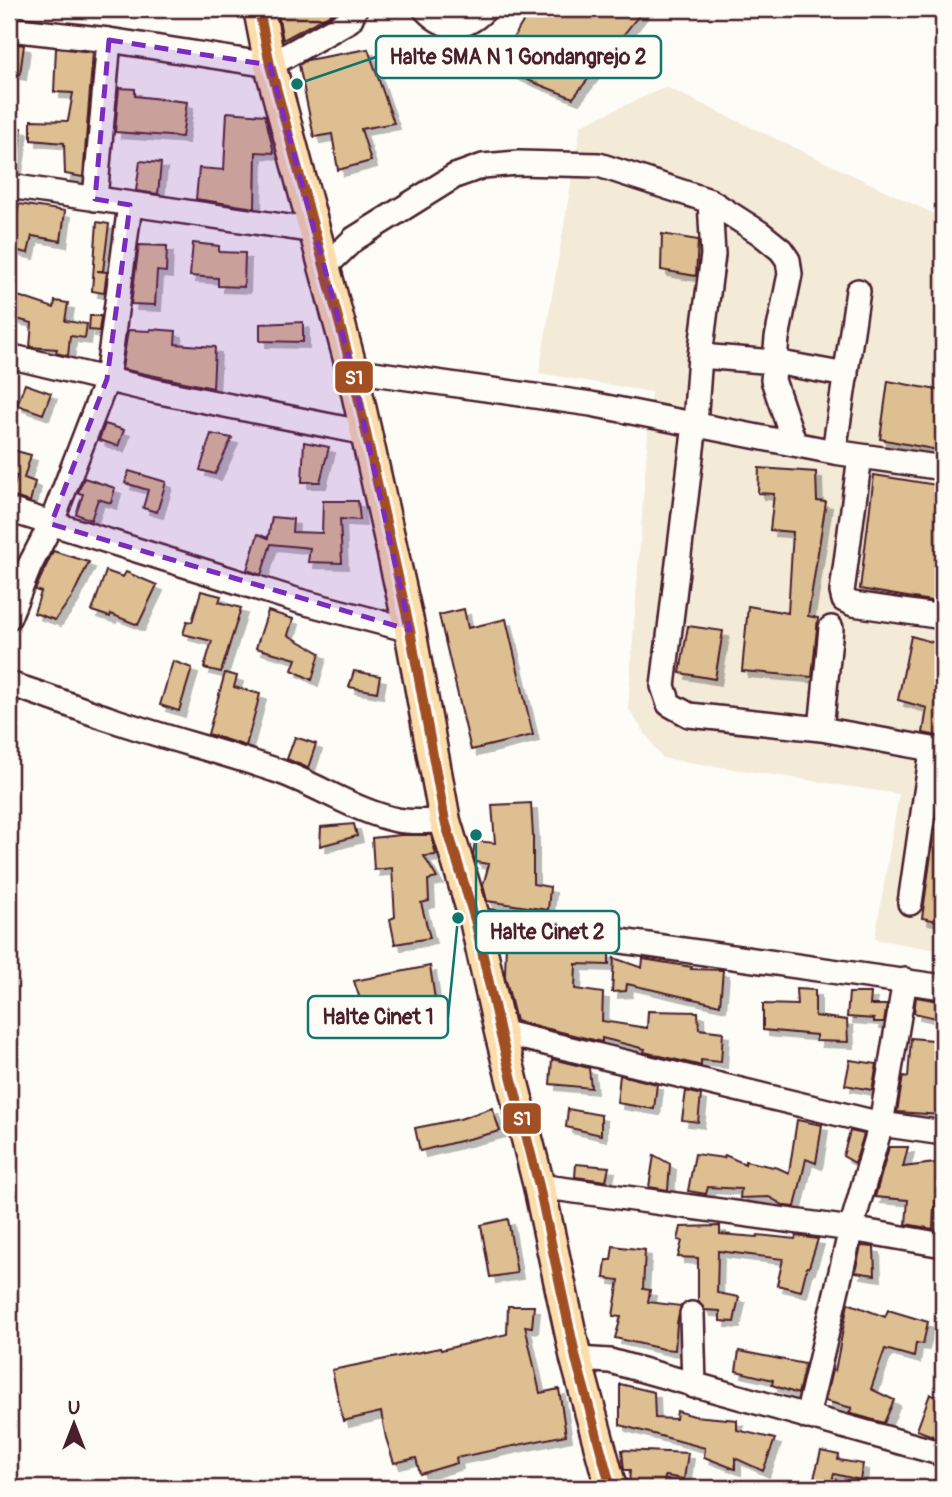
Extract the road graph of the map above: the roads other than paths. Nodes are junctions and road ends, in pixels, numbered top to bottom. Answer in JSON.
{"nodes":[{"id":1,"x":259,"y":9,"type":"edge"},
{"id":2,"x":355,"y":9,"type":"edge"},
{"id":3,"x":425,"y":9,"type":"edge"},
{"id":4,"x":485,"y":9,"type":"edge"},
{"id":5,"x":9,"y":29,"type":"edge"},
{"id":6,"x":109,"y":40,"type":"junction"},
{"id":7,"x":270,"y":65,"type":"junction"},
{"id":8,"x":9,"y":186,"type":"edge"},
{"id":9,"x":96,"y":199,"type":"junction"},
{"id":10,"x":710,"y":201,"type":"junction"},
{"id":11,"x":130,"y":205,"type":"junction"},
{"id":12,"x":316,"y":231,"type":"junction"},
{"id":13,"x":326,"y":266,"type":"junction"},
{"id":14,"x":858,"y":291,"type":"dead end"},
{"id":15,"x":9,"y":356,"type":"edge"},
{"id":16,"x":699,"y":356,"type":"junction"},
{"id":17,"x":775,"y":362,"type":"junction"},
{"id":18,"x":352,"y":370,"type":"junction"},
{"id":19,"x":846,"y":375,"type":"junction"},
{"id":20,"x":107,"y":379,"type":"junction"},
{"id":21,"x":695,"y":424,"type":"junction"},
{"id":22,"x":366,"y":433,"type":"junction"},
{"id":23,"x":793,"y":442,"type":"junction"},
{"id":24,"x":834,"y":452,"type":"junction"},
{"id":25,"x":860,"y":456,"type":"junction"},
{"id":26,"x":943,"y":468,"type":"edge"},
{"id":27,"x":9,"y":510,"type":"edge"},
{"id":28,"x":51,"y":524,"type":"junction"},
{"id":29,"x":9,"y":617,"type":"edge"},
{"id":30,"x":943,"y":617,"type":"edge"},
{"id":31,"x":831,"y":628,"type":"dead end"},
{"id":32,"x":410,"y":630,"type":"junction"},
{"id":33,"x":9,"y":684,"type":"edge"},
{"id":34,"x":821,"y":729,"type":"junction"},
{"id":35,"x":938,"y":751,"type":"edge"},
{"id":36,"x":445,"y":821,"type":"junction"},
{"id":37,"x":910,"y":903,"type":"dead end"},
{"id":38,"x":475,"y":920,"type":"junction"},
{"id":39,"x":905,"y":980,"type":"junction"},
{"id":40,"x":943,"y":987,"type":"edge"},
{"id":41,"x":500,"y":1032,"type":"junction"},
{"id":42,"x":881,"y":1124,"type":"junction"},
{"id":43,"x":943,"y":1133,"type":"edge"},
{"id":44,"x":539,"y":1186,"type":"junction"},
{"id":45,"x":851,"y":1229,"type":"junction"},
{"id":46,"x":943,"y":1245,"type":"edge"},
{"id":47,"x":692,"y":1314,"type":"dead end"},
{"id":48,"x":576,"y":1359,"type":"junction"},
{"id":49,"x":694,"y":1386,"type":"junction"},
{"id":50,"x":807,"y":1417,"type":"junction"},
{"id":51,"x":943,"y":1454,"type":"edge"},
{"id":52,"x":611,"y":1488,"type":"edge"}],
"edges":[{"from":1,"to":7,"type":"main road"},
{"from":2,"to":7,"type":"street"},
{"from":3,"to":4,"type":"street"},
{"from":5,"to":6,"type":"street"},
{"from":6,"to":7,"type":"street"},
{"from":6,"to":9,"type":"street"},
{"from":7,"to":12,"type":"main road"},
{"from":8,"to":9,"type":"street"},
{"from":9,"to":11,"type":"street"},
{"from":10,"to":13,"type":"street"},
{"from":10,"to":16,"type":"street"},
{"from":10,"to":17,"type":"street"},
{"from":11,"to":12,"type":"street"},
{"from":11,"to":20,"type":"street"},
{"from":12,"to":13,"type":"main road"},
{"from":13,"to":18,"type":"main road"},
{"from":14,"to":19,"type":"street"},
{"from":15,"to":20,"type":"street"},
{"from":16,"to":17,"type":"street"},
{"from":16,"to":21,"type":"street"},
{"from":17,"to":19,"type":"street"},
{"from":17,"to":23,"type":"street"},
{"from":18,"to":21,"type":"street"},
{"from":18,"to":22,"type":"main road"},
{"from":19,"to":24,"type":"street"},
{"from":20,"to":22,"type":"street"},
{"from":20,"to":28,"type":"street"},
{"from":21,"to":23,"type":"street"},
{"from":21,"to":34,"type":"street"},
{"from":22,"to":32,"type":"main road"},
{"from":23,"to":24,"type":"street"},
{"from":24,"to":25,"type":"street"},
{"from":25,"to":26,"type":"street"},
{"from":25,"to":30,"type":"street"},
{"from":27,"to":28,"type":"street"},
{"from":28,"to":29,"type":"street"},
{"from":28,"to":32,"type":"street"},
{"from":31,"to":34,"type":"street"},
{"from":32,"to":36,"type":"main road"},
{"from":33,"to":36,"type":"street"},
{"from":34,"to":35,"type":"street"},
{"from":35,"to":37,"type":"street"},
{"from":36,"to":38,"type":"main road"},
{"from":38,"to":39,"type":"street"},
{"from":38,"to":41,"type":"main road"},
{"from":39,"to":40,"type":"street"},
{"from":39,"to":42,"type":"street"},
{"from":41,"to":42,"type":"street"},
{"from":41,"to":44,"type":"main road"},
{"from":42,"to":43,"type":"street"},
{"from":42,"to":45,"type":"street"},
{"from":44,"to":45,"type":"street"},
{"from":44,"to":48,"type":"main road"},
{"from":45,"to":46,"type":"street"},
{"from":45,"to":50,"type":"street"},
{"from":47,"to":49,"type":"street"},
{"from":48,"to":49,"type":"street"},
{"from":48,"to":52,"type":"main road"},
{"from":49,"to":50,"type":"street"},
{"from":50,"to":51,"type":"street"}]}
